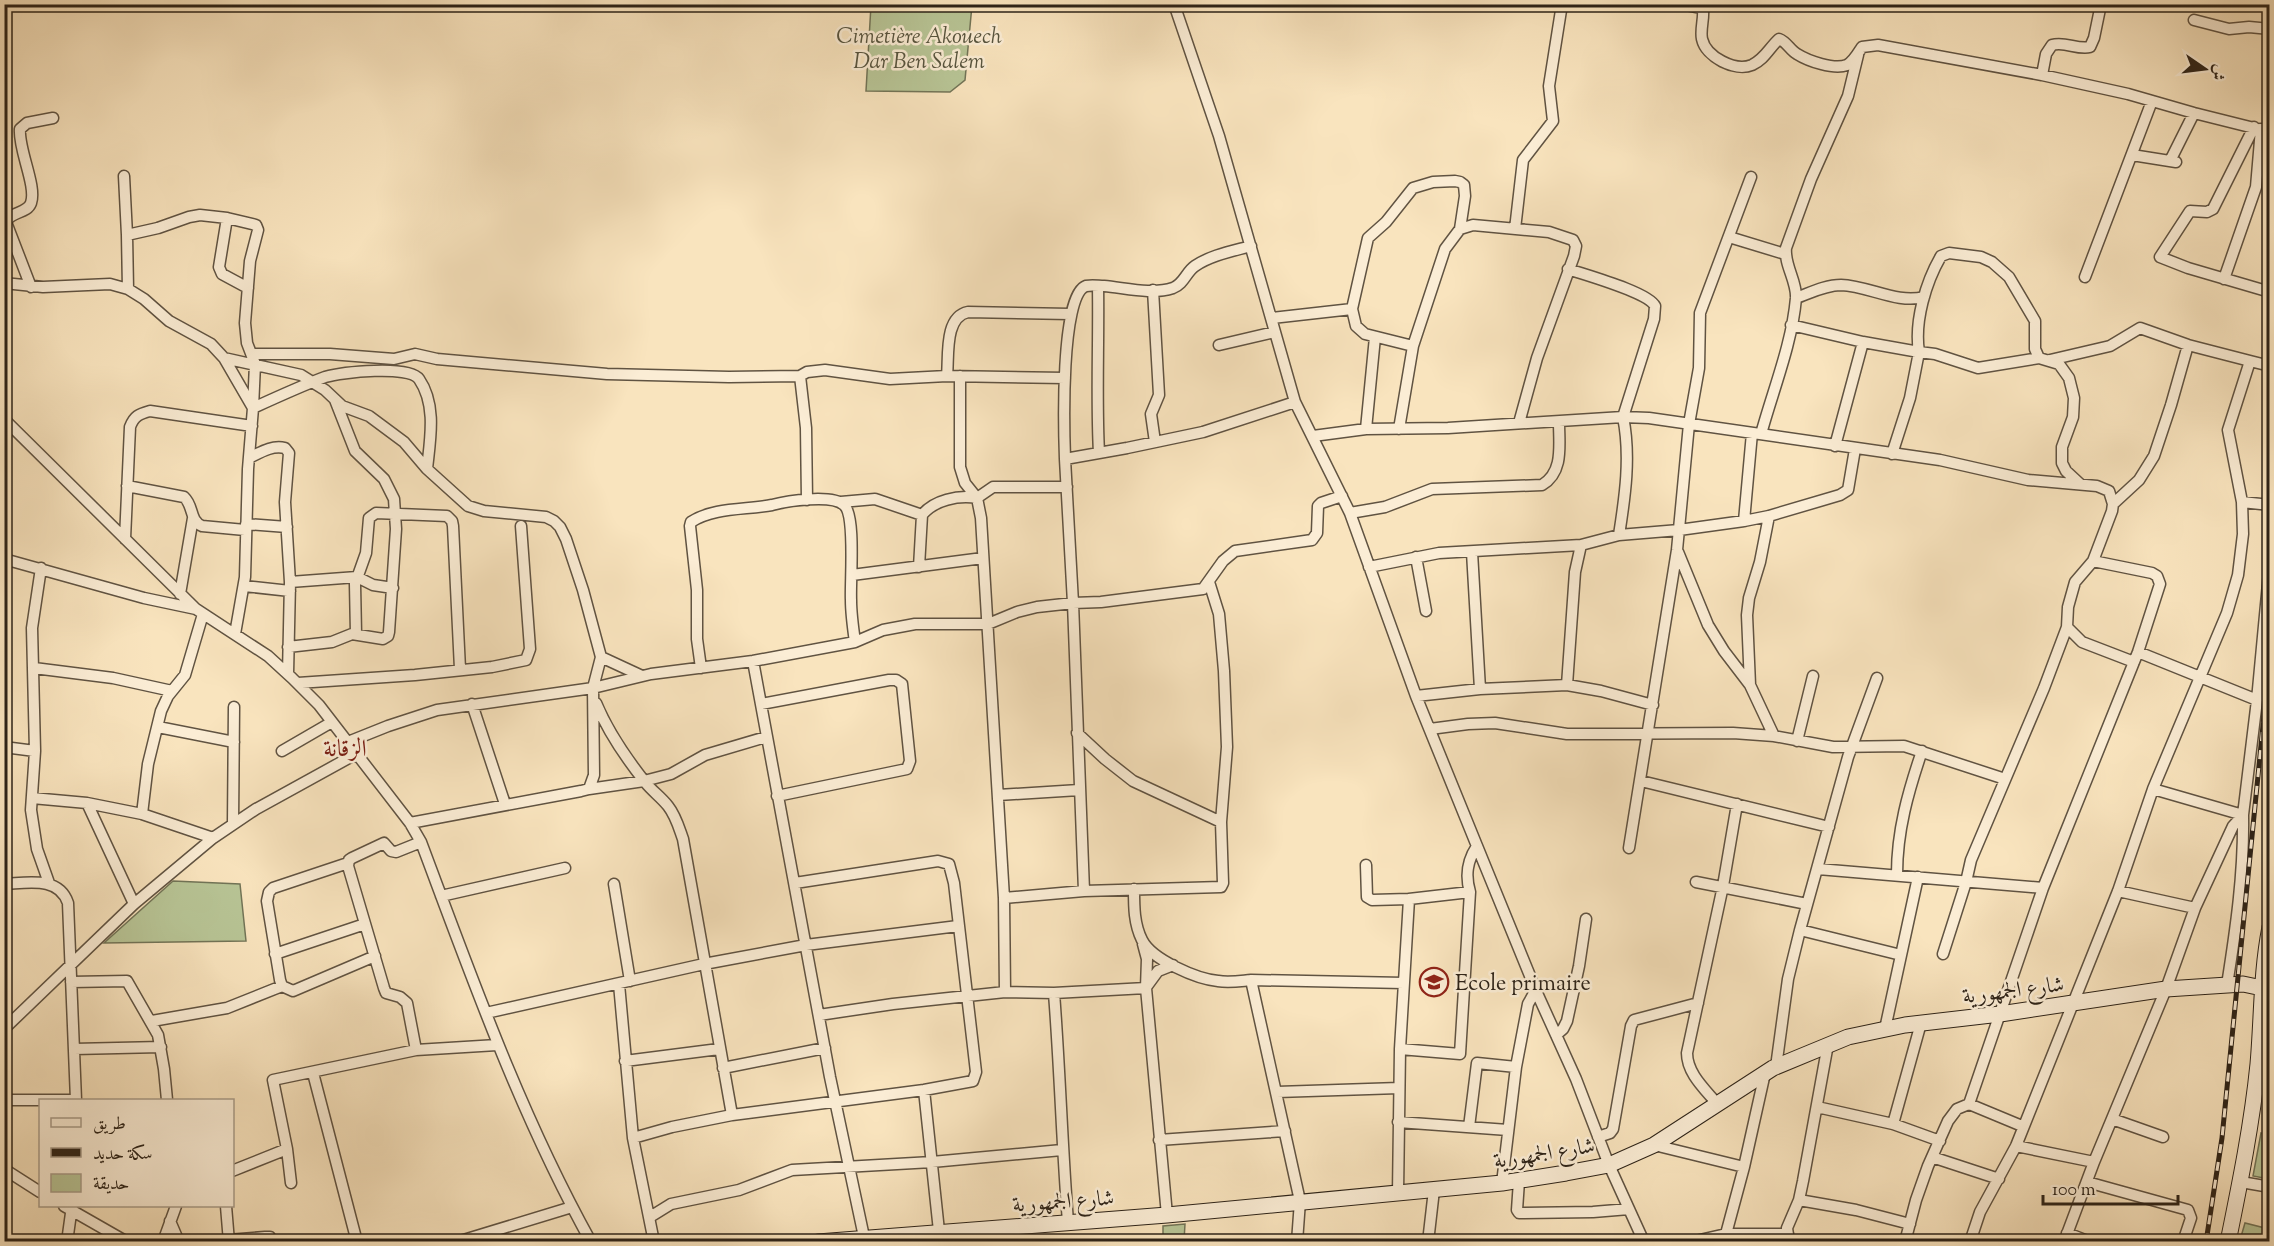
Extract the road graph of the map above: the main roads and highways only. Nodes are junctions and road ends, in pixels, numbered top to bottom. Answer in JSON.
{"nodes":[{"id":1,"x":2270,"y":927,"type":"edge"},
{"id":2,"x":2267,"y":983,"type":"edge"},
{"id":3,"x":818,"y":1242,"type":"edge"},
{"id":4,"x":2228,"y":1242,"type":"edge"}],
"edges":[{"from":1,"to":2,"type":"main road"},
{"from":2,"to":3,"type":"main road","name":"شارع الجمهورية"},
{"from":2,"to":4,"type":"main road"}]}
